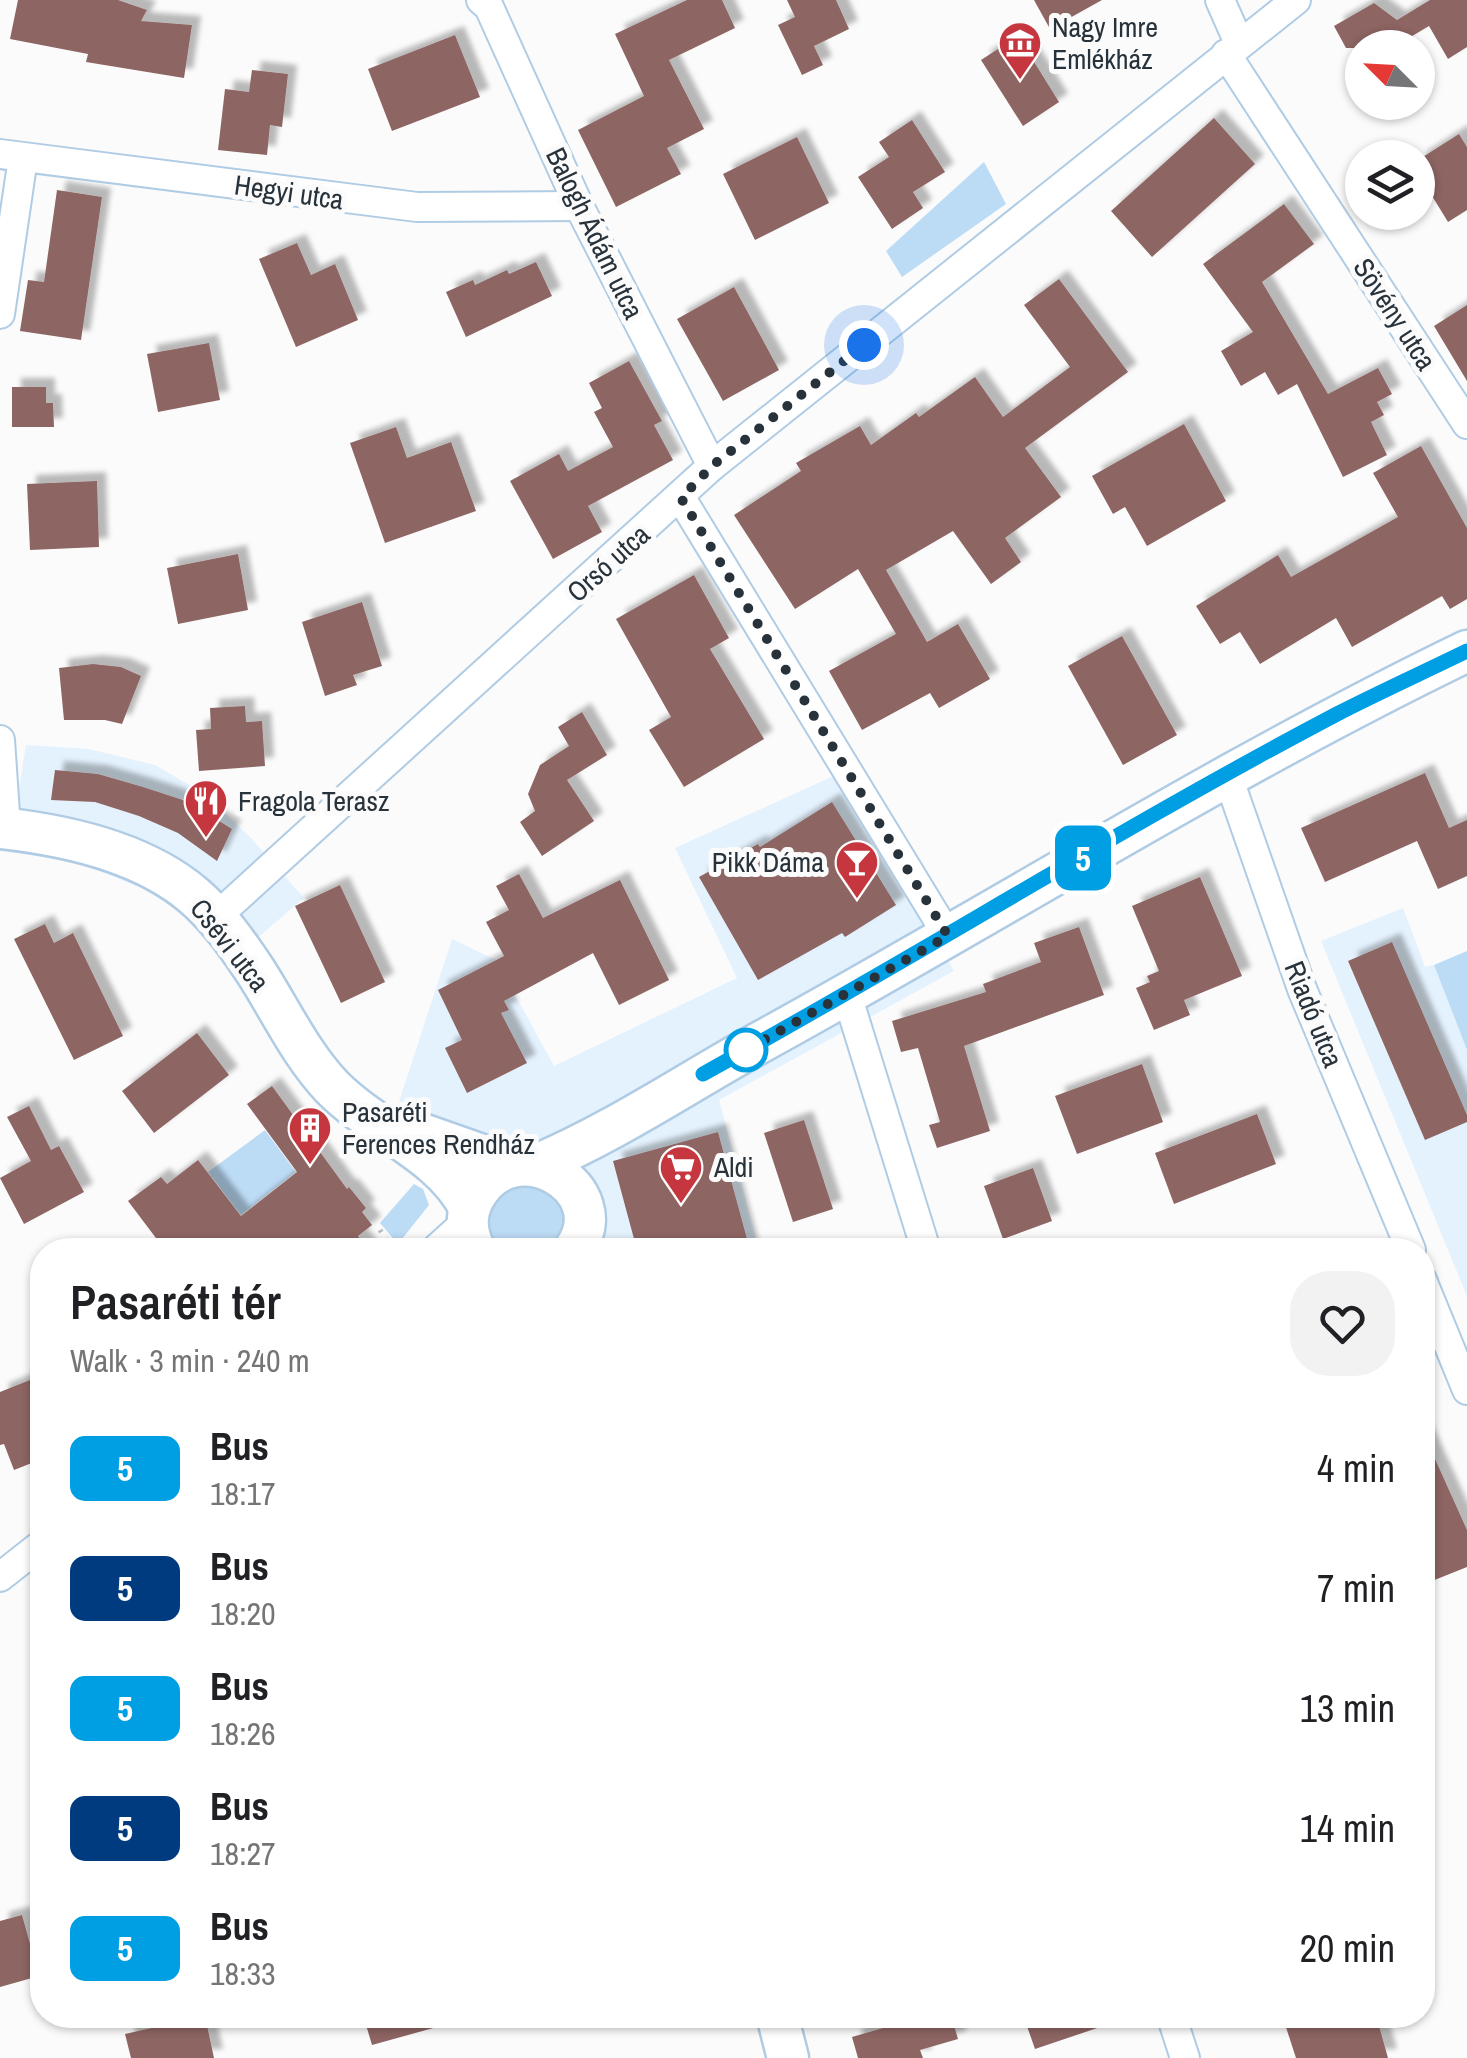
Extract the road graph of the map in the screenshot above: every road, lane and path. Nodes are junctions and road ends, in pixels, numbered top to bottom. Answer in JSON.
{"nodes":[{"id":1,"x":481,"y":0,"type":"edge"},
{"id":2,"x":1220,"y":0,"type":"edge"},
{"id":3,"x":1296,"y":0,"type":"edge"},
{"id":4,"x":1232,"y":48,"type":"junction"},
{"id":5,"x":11,"y":156,"type":"edge"},
{"id":6,"x":580,"y":206,"type":"junction"},
{"id":7,"x":0,"y":314,"type":"edge"},
{"id":8,"x":1467,"y":424,"type":"edge"},
{"id":9,"x":712,"y":466,"type":"junction"},
{"id":10,"x":681,"y":498,"type":"junction"},
{"id":11,"x":1467,"y":651,"type":"edge"},
{"id":12,"x":0,"y":740,"type":"edge"},
{"id":13,"x":1227,"y":774,"type":"junction"},
{"id":14,"x":3,"y":828,"type":"edge"},
{"id":15,"x":216,"y":917,"type":"junction"},
{"id":16,"x":948,"y":936,"type":"junction"},
{"id":17,"x":847,"y":995,"type":"junction"},
{"id":18,"x":357,"y":1110,"type":"junction"},
{"id":19,"x":637,"y":1112,"type":"junction"},
{"id":20,"x":524,"y":1166,"type":"junction"},
{"id":21,"x":470,"y":1226,"type":"edge"},
{"id":22,"x":380,"y":1230,"type":"dead end"},
{"id":23,"x":580,"y":1237,"type":"edge"},
{"id":24,"x":385,"y":1238,"type":"edge"},
{"id":25,"x":922,"y":1238,"type":"edge"},
{"id":26,"x":1405,"y":1238,"type":"edge"},
{"id":27,"x":1435,"y":1312,"type":"edge"},
{"id":28,"x":1467,"y":1390,"type":"edge"},
{"id":29,"x":30,"y":1554,"type":"edge"},
{"id":30,"x":0,"y":1578,"type":"edge"},
{"id":31,"x":780,"y":2028,"type":"edge"},
{"id":32,"x":1176,"y":2028,"type":"edge"},
{"id":33,"x":788,"y":2058,"type":"edge"},
{"id":34,"x":1186,"y":2058,"type":"edge"}],
"edges":[{"from":1,"to":6,"type":"street","name":"Balogh Ádám utca"},
{"from":2,"to":4,"type":"street","name":"Sövény utca"},
{"from":3,"to":4,"type":"street","name":"Orsó utca"},
{"from":4,"to":8,"type":"street","name":"Sövény utca"},
{"from":4,"to":9,"type":"street","name":"Orsó utca"},
{"from":5,"to":6,"type":"street","name":"Hegyi utca"},
{"from":5,"to":7,"type":"street"},
{"from":6,"to":9,"type":"street","name":"Balogh Ádám utca"},
{"from":9,"to":10,"type":"street","name":"Orsó utca"},
{"from":10,"to":15,"type":"street","name":"Orsó utca"},
{"from":10,"to":16,"type":"street"},
{"from":11,"to":13,"type":"street"},
{"from":12,"to":14,"type":"street"},
{"from":13,"to":16,"type":"street"},
{"from":13,"to":26,"type":"street","name":"Riadó utca"},
{"from":14,"to":15,"type":"street","name":"Csévi utca"},
{"from":15,"to":18,"type":"street","name":"Csévi utca"},
{"from":16,"to":17,"type":"street"},
{"from":17,"to":19,"type":"street"},
{"from":17,"to":25,"type":"street"},
{"from":18,"to":20,"type":"street","name":"Csévi utca"},
{"from":18,"to":21,"type":"street","name":"Csévi utca"},
{"from":19,"to":20,"type":"street"},
{"from":19,"to":23,"type":"street"},
{"from":20,"to":21,"type":"street"},
{"from":20,"to":23,"type":"street","name":"Csévi utca"},
{"from":22,"to":24,"type":"path"},
{"from":27,"to":28,"type":"street"},
{"from":29,"to":30,"type":"street"},
{"from":31,"to":33,"type":"street"},
{"from":32,"to":34,"type":"street"}]}
